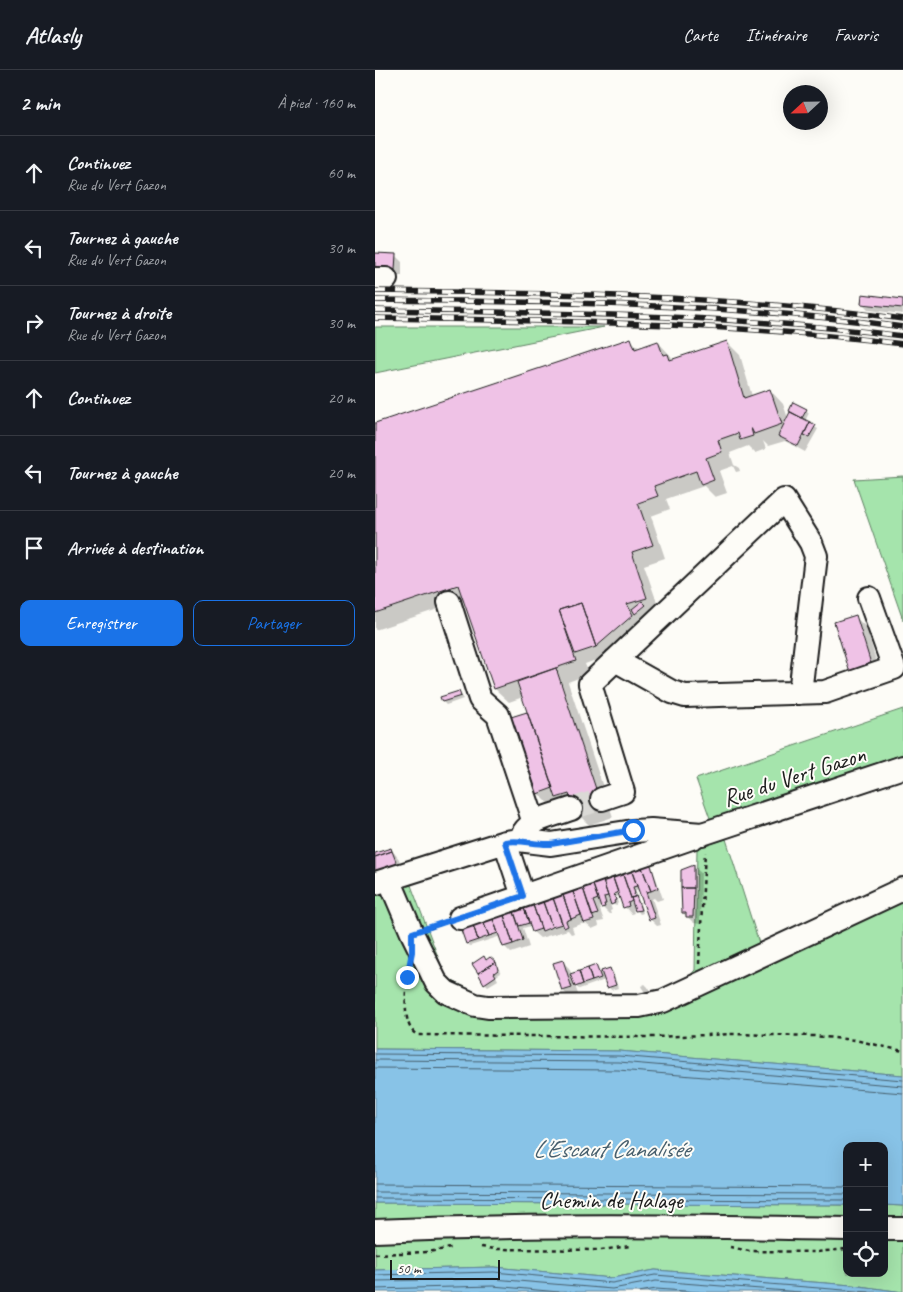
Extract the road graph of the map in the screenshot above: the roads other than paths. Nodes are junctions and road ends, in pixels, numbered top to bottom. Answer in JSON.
{"nodes":[{"id":1,"x":869,"y":598,"type":"dead end"},
{"id":2,"x":449,"y":602,"type":"dead end"},
{"id":3,"x":615,"y":660,"type":"junction"},
{"id":4,"x":800,"y":693,"type":"junction"},
{"id":5,"x":903,"y":767,"type":"edge"},
{"id":6,"x":602,"y":799,"type":"tunnel mouth"},
{"id":7,"x":571,"y":810,"type":"tunnel mouth"},
{"id":8,"x":534,"y":823,"type":"junction"},
{"id":9,"x":706,"y":833,"type":"junction"},
{"id":10,"x":512,"y":841,"type":"junction"},
{"id":11,"x":382,"y":881,"type":"edge"},
{"id":12,"x":903,"y":889,"type":"edge"},
{"id":13,"x":523,"y":896,"type":"junction"},
{"id":14,"x":459,"y":918,"type":"road end"},
{"id":15,"x":843,"y":1229,"type":"edge"},
{"id":16,"x":888,"y":1229,"type":"edge"},
{"id":17,"x":903,"y":1230,"type":"edge"},
{"id":18,"x":375,"y":1231,"type":"edge"}],
"edges":[{"from":1,"to":4,"type":"street"},
{"from":2,"to":8,"type":"street"},
{"from":3,"to":4,"type":"street"},
{"from":3,"to":4,"type":"street"},
{"from":3,"to":6,"type":"street"},
{"from":5,"to":9,"type":"street","name":"Rue du Vert Gazon"},
{"from":7,"to":8,"type":"street"},
{"from":8,"to":10,"type":"street"},
{"from":9,"to":10,"type":"street","name":"Rue du Vert Gazon"},
{"from":9,"to":13,"type":"street","name":"Rue du Vert Gazon"},
{"from":10,"to":11,"type":"street"},
{"from":10,"to":13,"type":"street"},
{"from":11,"to":12,"type":"street"},
{"from":13,"to":14,"type":"street","name":"Rue du Vert Gazon"},
{"from":15,"to":18,"type":"street","name":"Chemin de Halage"},
{"from":16,"to":17,"type":"street"}]}
